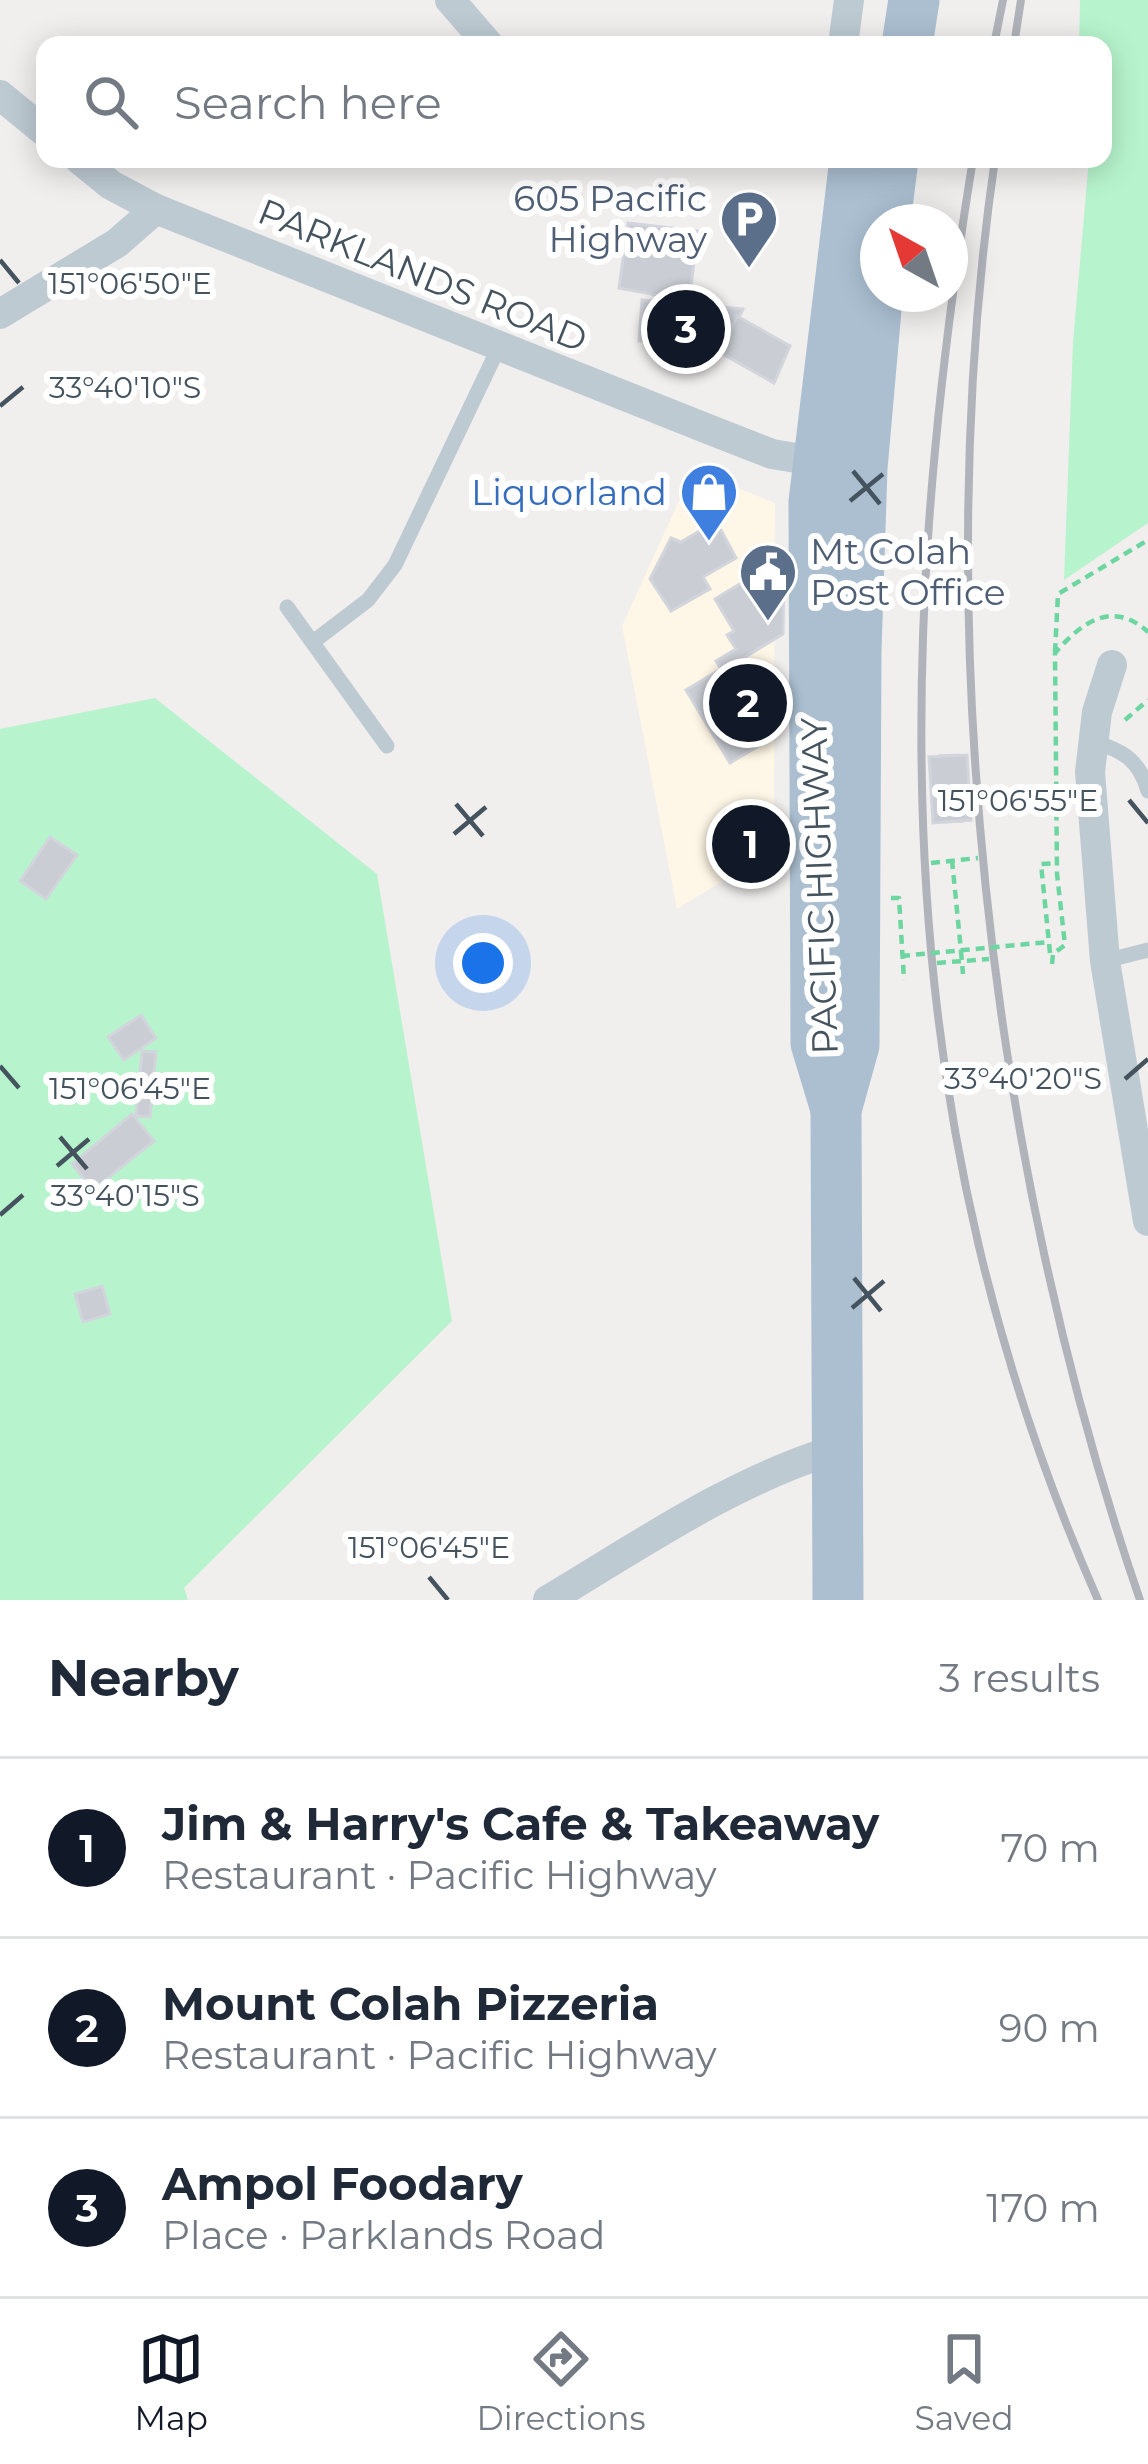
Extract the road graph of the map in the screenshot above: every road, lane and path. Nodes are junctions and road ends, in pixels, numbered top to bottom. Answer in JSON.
{"nodes":[{"id":1,"x":450,"y":0,"type":"edge"},
{"id":2,"x":849,"y":0,"type":"edge"},
{"id":3,"x":481,"y":36,"type":"edge"},
{"id":4,"x":844,"y":36,"type":"edge"},
{"id":5,"x":0,"y":95,"type":"edge"},
{"id":6,"x":36,"y":125,"type":"edge"},
{"id":7,"x":90,"y":168,"type":"edge"},
{"id":8,"x":855,"y":168,"type":"edge"},
{"id":9,"x":877,"y":168,"type":"edge"},
{"id":10,"x":888,"y":196,"type":"edge"},
{"id":11,"x":156,"y":209,"type":"junction"},
{"id":12,"x":873,"y":312,"type":"edge"},
{"id":13,"x":0,"y":314,"type":"edge"},
{"id":14,"x":499,"y":349,"type":"junction"},
{"id":15,"x":840,"y":465,"type":"junction"},
{"id":16,"x":1148,"y":540,"type":"edge"},
{"id":17,"x":287,"y":607,"type":"dead end"},
{"id":18,"x":313,"y":642,"type":"junction"},
{"id":19,"x":1055,"y":653,"type":"dead end"},
{"id":20,"x":1112,"y":665,"type":"dead end"},
{"id":21,"x":1091,"y":741,"type":"junction"},
{"id":22,"x":386,"y":746,"type":"dead end"},
{"id":23,"x":1148,"y":791,"type":"edge"},
{"id":24,"x":978,"y":858,"type":"dead end"},
{"id":25,"x":952,"y":860,"type":"junction"},
{"id":26,"x":931,"y":863,"type":"dead end"},
{"id":27,"x":1058,"y":863,"type":"dead end"},
{"id":28,"x":899,"y":898,"type":"dead end"},
{"id":29,"x":1049,"y":942,"type":"junction"},
{"id":30,"x":961,"y":950,"type":"junction"},
{"id":31,"x":1148,"y":950,"type":"edge"},
{"id":32,"x":901,"y":956,"type":"junction"},
{"id":33,"x":989,"y":959,"type":"dead end"},
{"id":34,"x":1106,"y":961,"type":"junction"},
{"id":35,"x":960,"y":962,"type":"junction"},
{"id":36,"x":937,"y":963,"type":"dead end"},
{"id":37,"x":1052,"y":964,"type":"dead end"},
{"id":38,"x":887,"y":969,"type":"dead end"},
{"id":39,"x":1148,"y":1220,"type":"edge"},
{"id":40,"x":837,"y":1449,"type":"junction"},
{"id":41,"x":548,"y":1600,"type":"edge"},
{"id":42,"x":838,"y":1600,"type":"edge"}],
"edges":[{"from":1,"to":3,"type":"street"},
{"from":2,"to":4,"type":"street"},
{"from":5,"to":6,"type":"street"},
{"from":7,"to":11,"type":"street","name":"PARKLANDS ROAD"},
{"from":8,"to":15,"type":"main road","name":"PACIFIC HIGHWAY"},
{"from":9,"to":10,"type":"street"},
{"from":11,"to":13,"type":"street"},
{"from":11,"to":14,"type":"street","name":"PARKLANDS ROAD"},
{"from":12,"to":15,"type":"main road","name":"PACIFIC HIGHWAY"},
{"from":14,"to":15,"type":"street","name":"PARKLANDS ROAD"},
{"from":14,"to":18,"type":"lane"},
{"from":15,"to":40,"type":"main road","name":"PACIFIC HIGHWAY"},
{"from":16,"to":19,"type":"path"},
{"from":17,"to":18,"type":"lane"},
{"from":18,"to":22,"type":"lane"},
{"from":20,"to":21,"type":"street"},
{"from":21,"to":23,"type":"lane"},
{"from":21,"to":34,"type":"street"},
{"from":24,"to":25,"type":"path"},
{"from":25,"to":26,"type":"path"},
{"from":25,"to":30,"type":"path"},
{"from":27,"to":29,"type":"path"},
{"from":28,"to":32,"type":"path"},
{"from":29,"to":30,"type":"path","bridge":true},
{"from":29,"to":37,"type":"path"},
{"from":30,"to":32,"type":"path","bridge":true},
{"from":30,"to":35,"type":"path","bridge":true},
{"from":31,"to":34,"type":"lane"},
{"from":32,"to":38,"type":"path"},
{"from":33,"to":35,"type":"path"},
{"from":34,"to":39,"type":"street"},
{"from":35,"to":36,"type":"path"},
{"from":40,"to":41,"type":"street"},
{"from":40,"to":42,"type":"main road","name":"PACIFIC HIGHWAY"}]}
